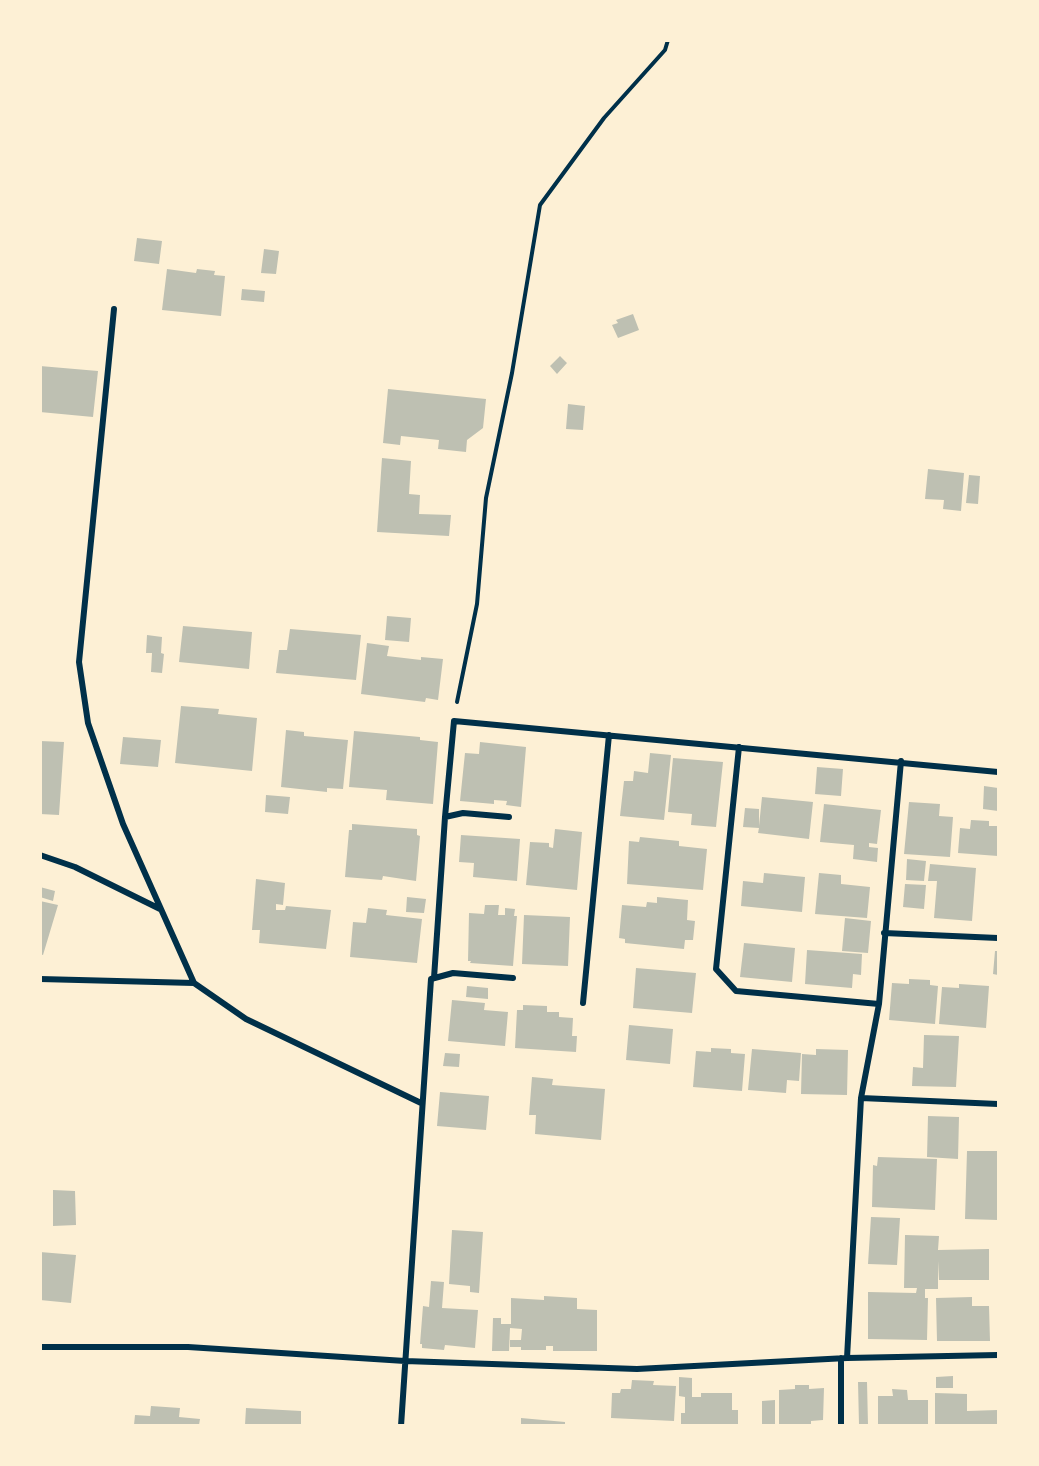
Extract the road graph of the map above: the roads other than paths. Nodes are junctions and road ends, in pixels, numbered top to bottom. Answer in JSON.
{"nodes":[{"id":1,"x":114,"y":309,"type":"dead end"},
{"id":2,"x":609,"y":735,"type":"junction"},
{"id":3,"x":740,"y":747,"type":"junction"},
{"id":4,"x":901,"y":761,"type":"junction"},
{"id":5,"x":999,"y":772,"type":"edge"},
{"id":6,"x":445,"y":817,"type":"junction"},
{"id":7,"x":509,"y":817,"type":"dead end"},
{"id":8,"x":40,"y":855,"type":"edge"},
{"id":9,"x":161,"y":909,"type":"junction"},
{"id":10,"x":884,"y":933,"type":"junction"},
{"id":11,"x":999,"y":938,"type":"edge"},
{"id":12,"x":434,"y":978,"type":"junction"},
{"id":13,"x":513,"y":978,"type":"dead end"},
{"id":14,"x":40,"y":979,"type":"edge"},
{"id":15,"x":194,"y":983,"type":"junction"},
{"id":16,"x":583,"y":1003,"type":"dead end"},
{"id":17,"x":879,"y":1004,"type":"junction"},
{"id":18,"x":861,"y":1098,"type":"junction"},
{"id":19,"x":421,"y":1103,"type":"junction"},
{"id":20,"x":999,"y":1104,"type":"edge"},
{"id":21,"x":40,"y":1347,"type":"edge"},
{"id":22,"x":999,"y":1355,"type":"edge"},
{"id":23,"x":844,"y":1358,"type":"junction"},
{"id":24,"x":405,"y":1360,"type":"junction"},
{"id":25,"x":401,"y":1425,"type":"edge"},
{"id":26,"x":841,"y":1425,"type":"edge"}],
"edges":[{"from":1,"to":9,"type":"street"},
{"from":2,"to":3,"type":"street"},
{"from":2,"to":6,"type":"street"},
{"from":2,"to":16,"type":"street"},
{"from":3,"to":4,"type":"street"},
{"from":3,"to":17,"type":"street"},
{"from":4,"to":5,"type":"street"},
{"from":4,"to":10,"type":"street"},
{"from":6,"to":7,"type":"street"},
{"from":6,"to":12,"type":"street"},
{"from":8,"to":9,"type":"street"},
{"from":9,"to":15,"type":"street"},
{"from":10,"to":11,"type":"street"},
{"from":10,"to":17,"type":"street"},
{"from":12,"to":13,"type":"street"},
{"from":12,"to":19,"type":"street"},
{"from":14,"to":15,"type":"street"},
{"from":15,"to":19,"type":"street"},
{"from":17,"to":18,"type":"street"},
{"from":18,"to":20,"type":"street"},
{"from":18,"to":23,"type":"street"},
{"from":19,"to":24,"type":"street"},
{"from":21,"to":24,"type":"street"},
{"from":22,"to":23,"type":"street"},
{"from":23,"to":24,"type":"street"},
{"from":23,"to":26,"type":"street"},
{"from":24,"to":25,"type":"street"}]}
